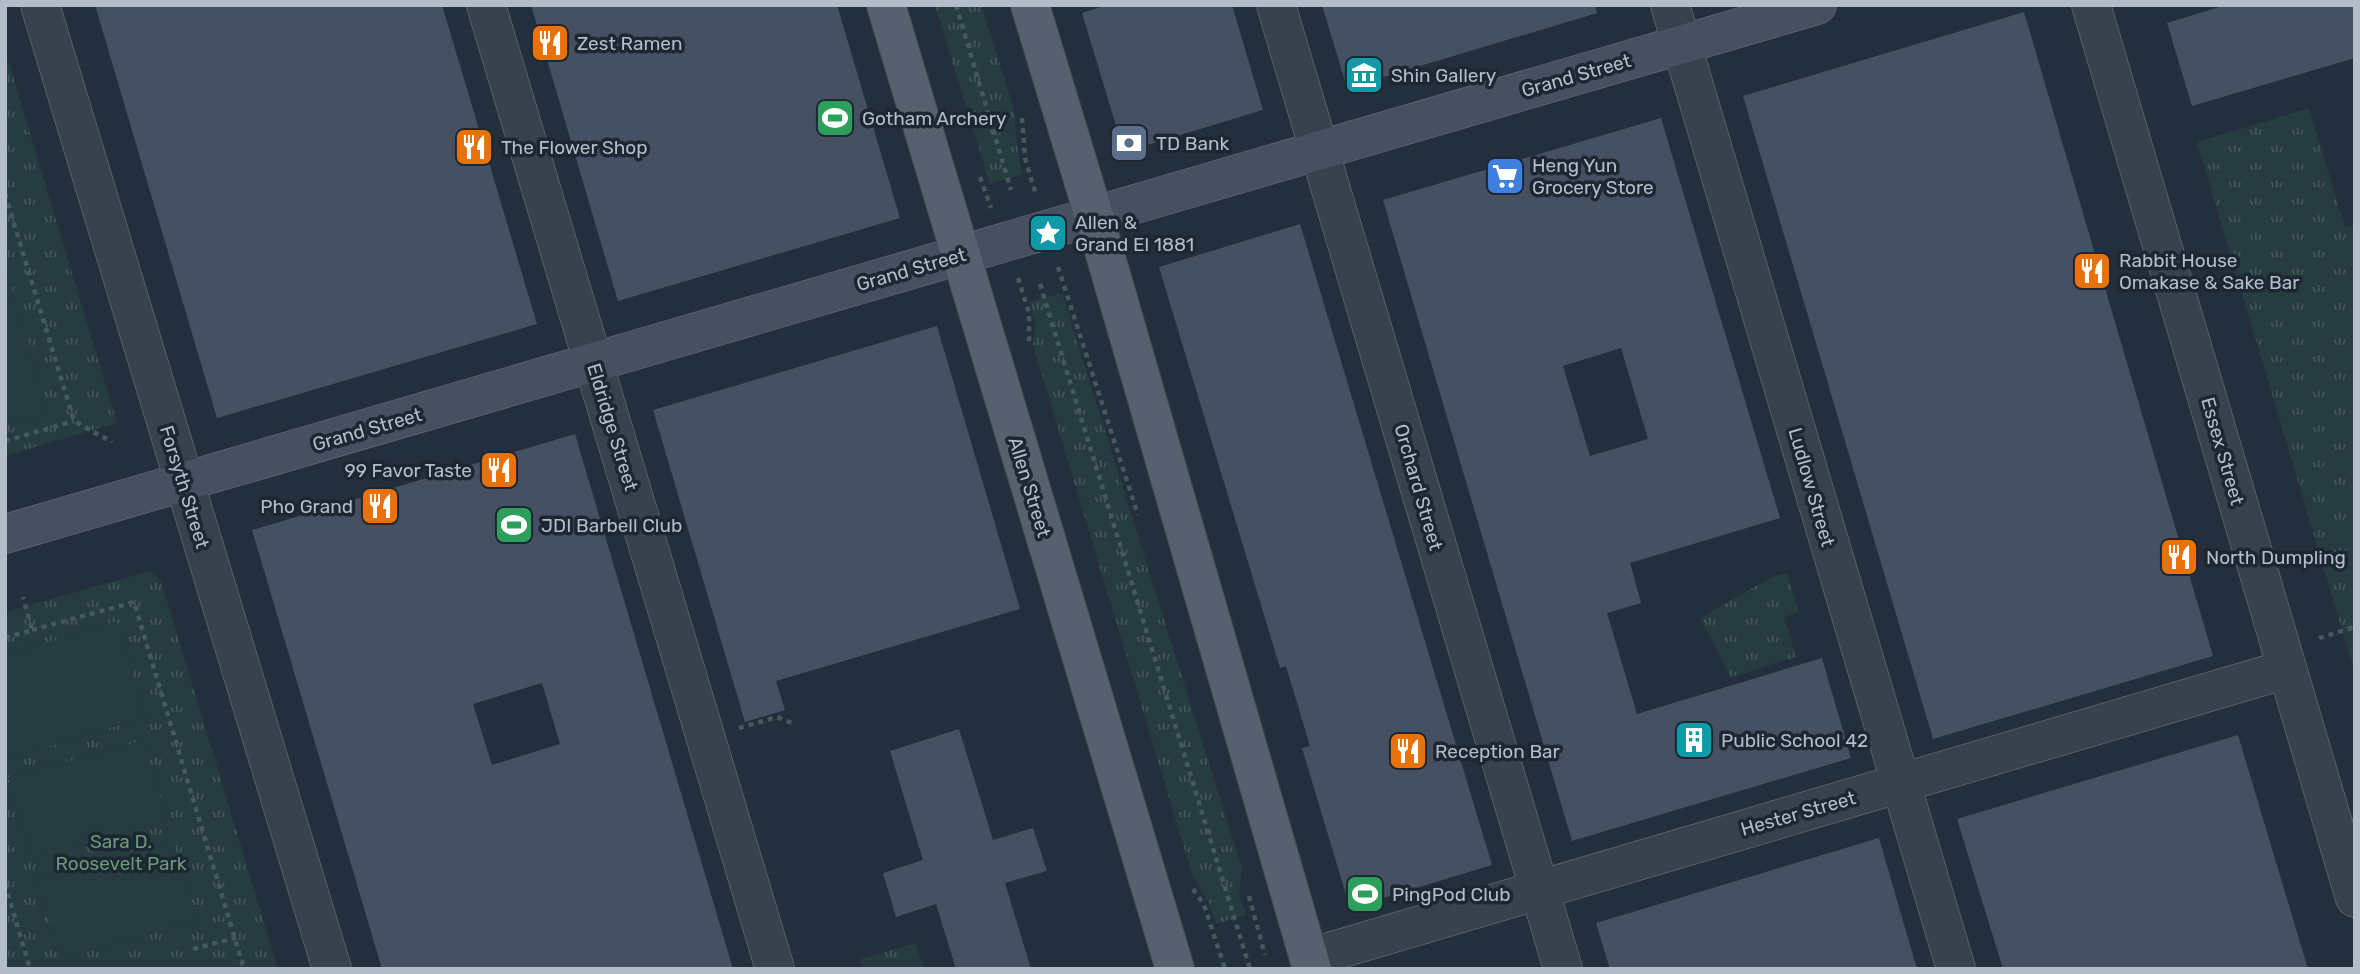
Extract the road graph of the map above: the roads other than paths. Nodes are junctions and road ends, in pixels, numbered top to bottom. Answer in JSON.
{"nodes":[{"id":1,"x":40,"y":5,"type":"edge"},
{"id":2,"x":486,"y":5,"type":"edge"},
{"id":3,"x":886,"y":5,"type":"edge"},
{"id":4,"x":1030,"y":5,"type":"edge"},
{"id":5,"x":1276,"y":5,"type":"edge"},
{"id":6,"x":1670,"y":5,"type":"edge"},
{"id":7,"x":1816,"y":5,"type":"edge"},
{"id":8,"x":2091,"y":5,"type":"edge"},
{"id":9,"x":1682,"y":44,"type":"junction"},
{"id":10,"x":1320,"y":150,"type":"junction"},
{"id":11,"x":1094,"y":216,"type":"junction"},
{"id":12,"x":960,"y":255,"type":"junction"},
{"id":13,"x":593,"y":362,"type":"junction"},
{"id":14,"x":183,"y":482,"type":"junction"},
{"id":15,"x":5,"y":534,"type":"edge"},
{"id":16,"x":2287,"y":669,"type":"junction"},
{"id":17,"x":1899,"y":784,"type":"junction"},
{"id":18,"x":1538,"y":890,"type":"junction"},
{"id":19,"x":2355,"y":898,"type":"edge"},
{"id":20,"x":1311,"y":963,"type":"edge"},
{"id":21,"x":332,"y":969,"type":"edge"},
{"id":22,"x":775,"y":969,"type":"edge"},
{"id":23,"x":1175,"y":969,"type":"edge"},
{"id":24,"x":1563,"y":969,"type":"edge"},
{"id":25,"x":1956,"y":969,"type":"edge"}],
"edges":[{"from":1,"to":14,"type":"street","name":"Forsyth Street"},
{"from":2,"to":13,"type":"street","name":"Eldridge Street"},
{"from":3,"to":12,"type":"main road","name":"Allen Street"},
{"from":4,"to":11,"type":"main road"},
{"from":5,"to":10,"type":"street","name":"Orchard Street"},
{"from":6,"to":9,"type":"street","name":"Ludlow Street"},
{"from":7,"to":9,"type":"main road","name":"Grand Street"},
{"from":8,"to":16,"type":"street","name":"Essex Street"},
{"from":9,"to":10,"type":"main road","name":"Grand Street"},
{"from":9,"to":17,"type":"street","name":"Ludlow Street"},
{"from":10,"to":11,"type":"main road","name":"Grand Street"},
{"from":10,"to":18,"type":"street","name":"Orchard Street"},
{"from":11,"to":12,"type":"main road","name":"Grand Street"},
{"from":11,"to":20,"type":"main road"},
{"from":12,"to":13,"type":"main road","name":"Grand Street"},
{"from":12,"to":23,"type":"main road","name":"Allen Street"},
{"from":13,"to":14,"type":"main road","name":"Grand Street"},
{"from":13,"to":22,"type":"street","name":"Eldridge Street"},
{"from":14,"to":15,"type":"main road","name":"Grand Street"},
{"from":14,"to":21,"type":"street","name":"Forsyth Street"},
{"from":16,"to":17,"type":"street","name":"Hester Street"},
{"from":16,"to":19,"type":"street","name":"Essex Street"},
{"from":17,"to":18,"type":"street","name":"Hester Street"},
{"from":17,"to":25,"type":"street","name":"Ludlow Street"},
{"from":18,"to":20,"type":"street","name":"Hester Street"},
{"from":18,"to":24,"type":"street","name":"Orchard Street"}]}
